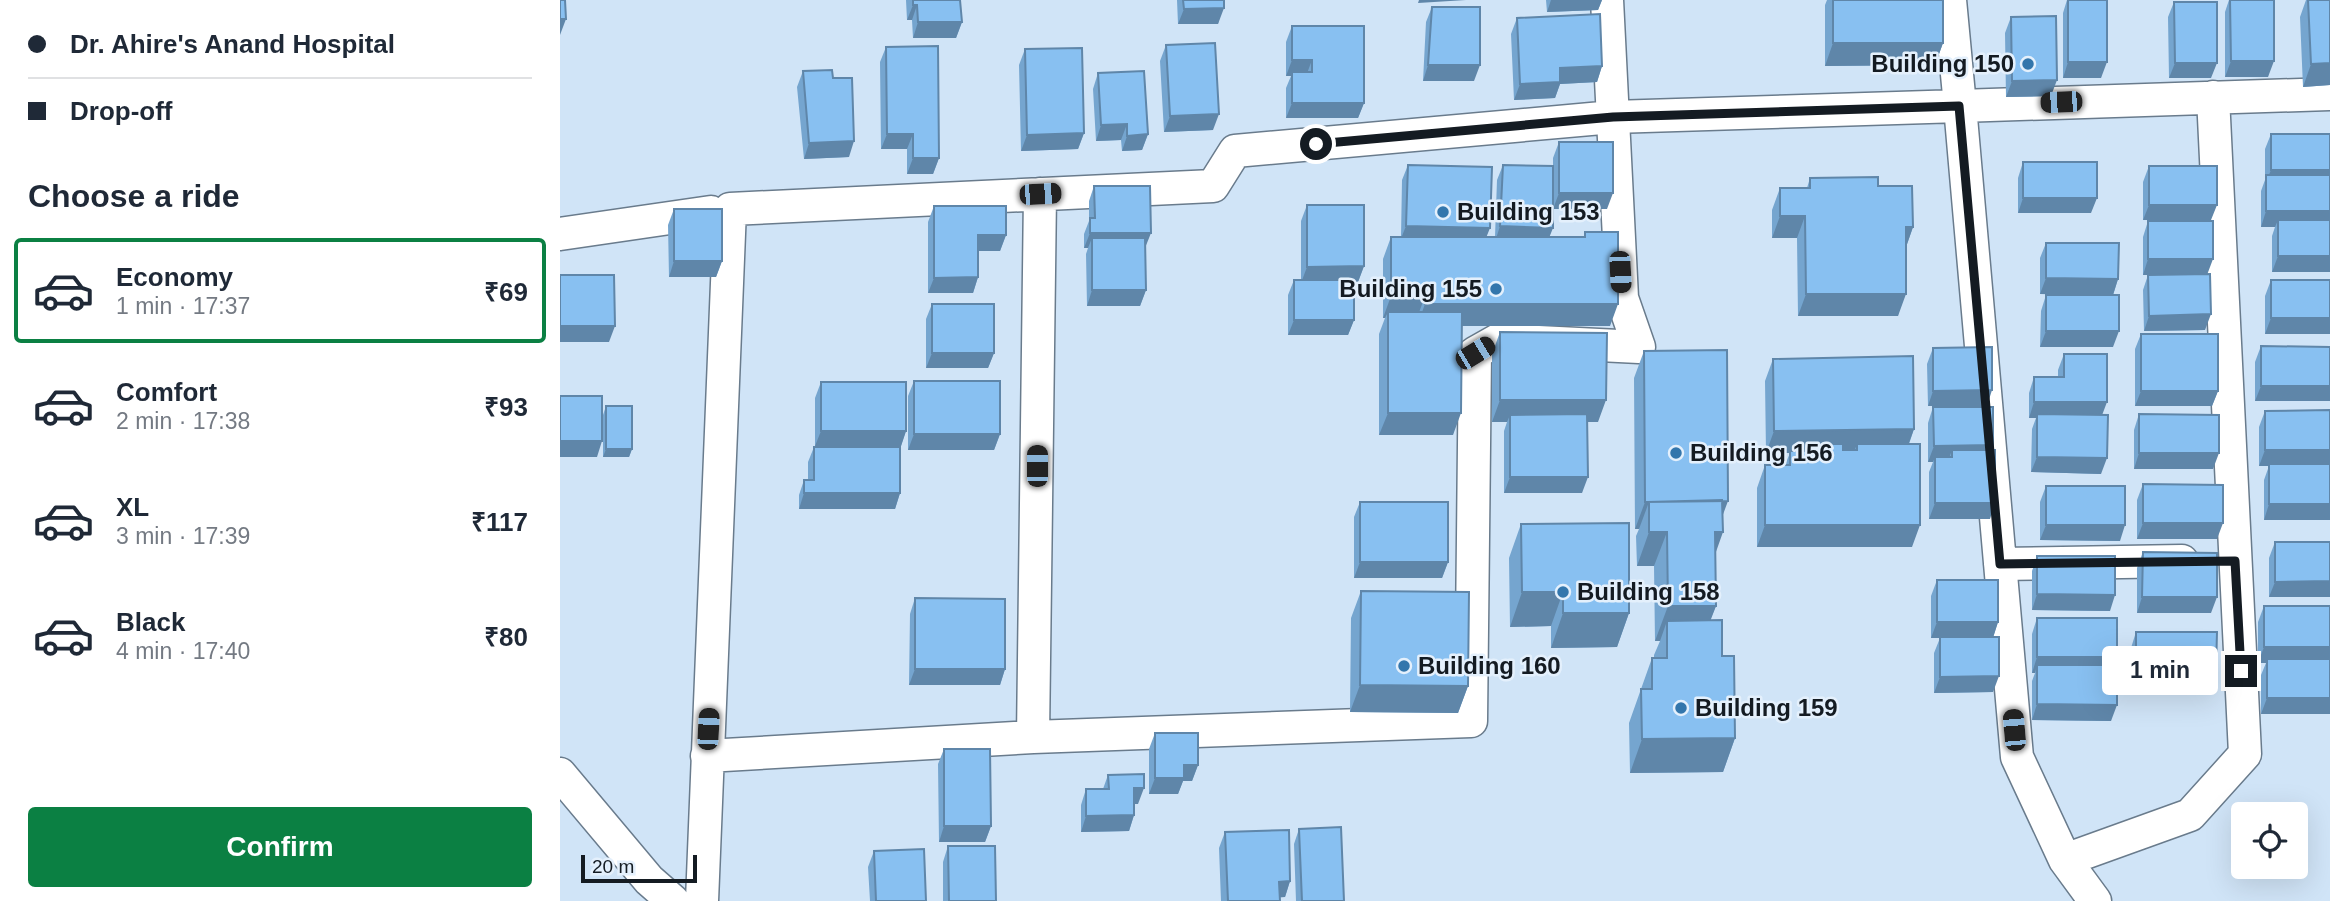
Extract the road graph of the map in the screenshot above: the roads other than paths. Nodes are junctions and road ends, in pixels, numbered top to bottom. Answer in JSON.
{"nodes":[{"id":1,"x":1607,"y":0,"type":"edge"},
{"id":2,"x":1951,"y":0,"type":"edge"},
{"id":3,"x":2330,"y":94,"type":"edge"},
{"id":4,"x":2213,"y":97,"type":"junction"},
{"id":5,"x":1959,"y":106,"type":"junction"},
{"id":6,"x":1613,"y":117,"type":"junction"},
{"id":7,"x":1040,"y":194,"type":"junction"},
{"id":8,"x":730,"y":209,"type":"junction"},
{"id":9,"x":560,"y":234,"type":"edge"},
{"id":10,"x":2235,"y":561,"type":"junction"},
{"id":11,"x":2000,"y":564,"type":"junction"},
{"id":12,"x":1033,"y":737,"type":"junction"},
{"id":13,"x":707,"y":756,"type":"junction"},
{"id":14,"x":560,"y":774,"type":"edge"},
{"id":15,"x":2065,"y":860,"type":"junction"},
{"id":16,"x":673,"y":901,"type":"edge"},
{"id":17,"x":702,"y":901,"type":"edge"},
{"id":18,"x":2095,"y":901,"type":"edge"}],
"edges":[{"from":1,"to":6,"type":"street"},
{"from":2,"to":5,"type":"street"},
{"from":3,"to":4,"type":"street"},
{"from":4,"to":5,"type":"street"},
{"from":4,"to":10,"type":"street"},
{"from":5,"to":6,"type":"street"},
{"from":5,"to":11,"type":"street"},
{"from":6,"to":7,"type":"street"},
{"from":6,"to":12,"type":"street"},
{"from":7,"to":8,"type":"street"},
{"from":7,"to":12,"type":"street"},
{"from":8,"to":9,"type":"street"},
{"from":8,"to":13,"type":"street"},
{"from":10,"to":11,"type":"street"},
{"from":10,"to":15,"type":"street"},
{"from":11,"to":15,"type":"street"},
{"from":12,"to":13,"type":"street"},
{"from":13,"to":17,"type":"street"},
{"from":14,"to":16,"type":"street"},
{"from":15,"to":18,"type":"street"}]}
